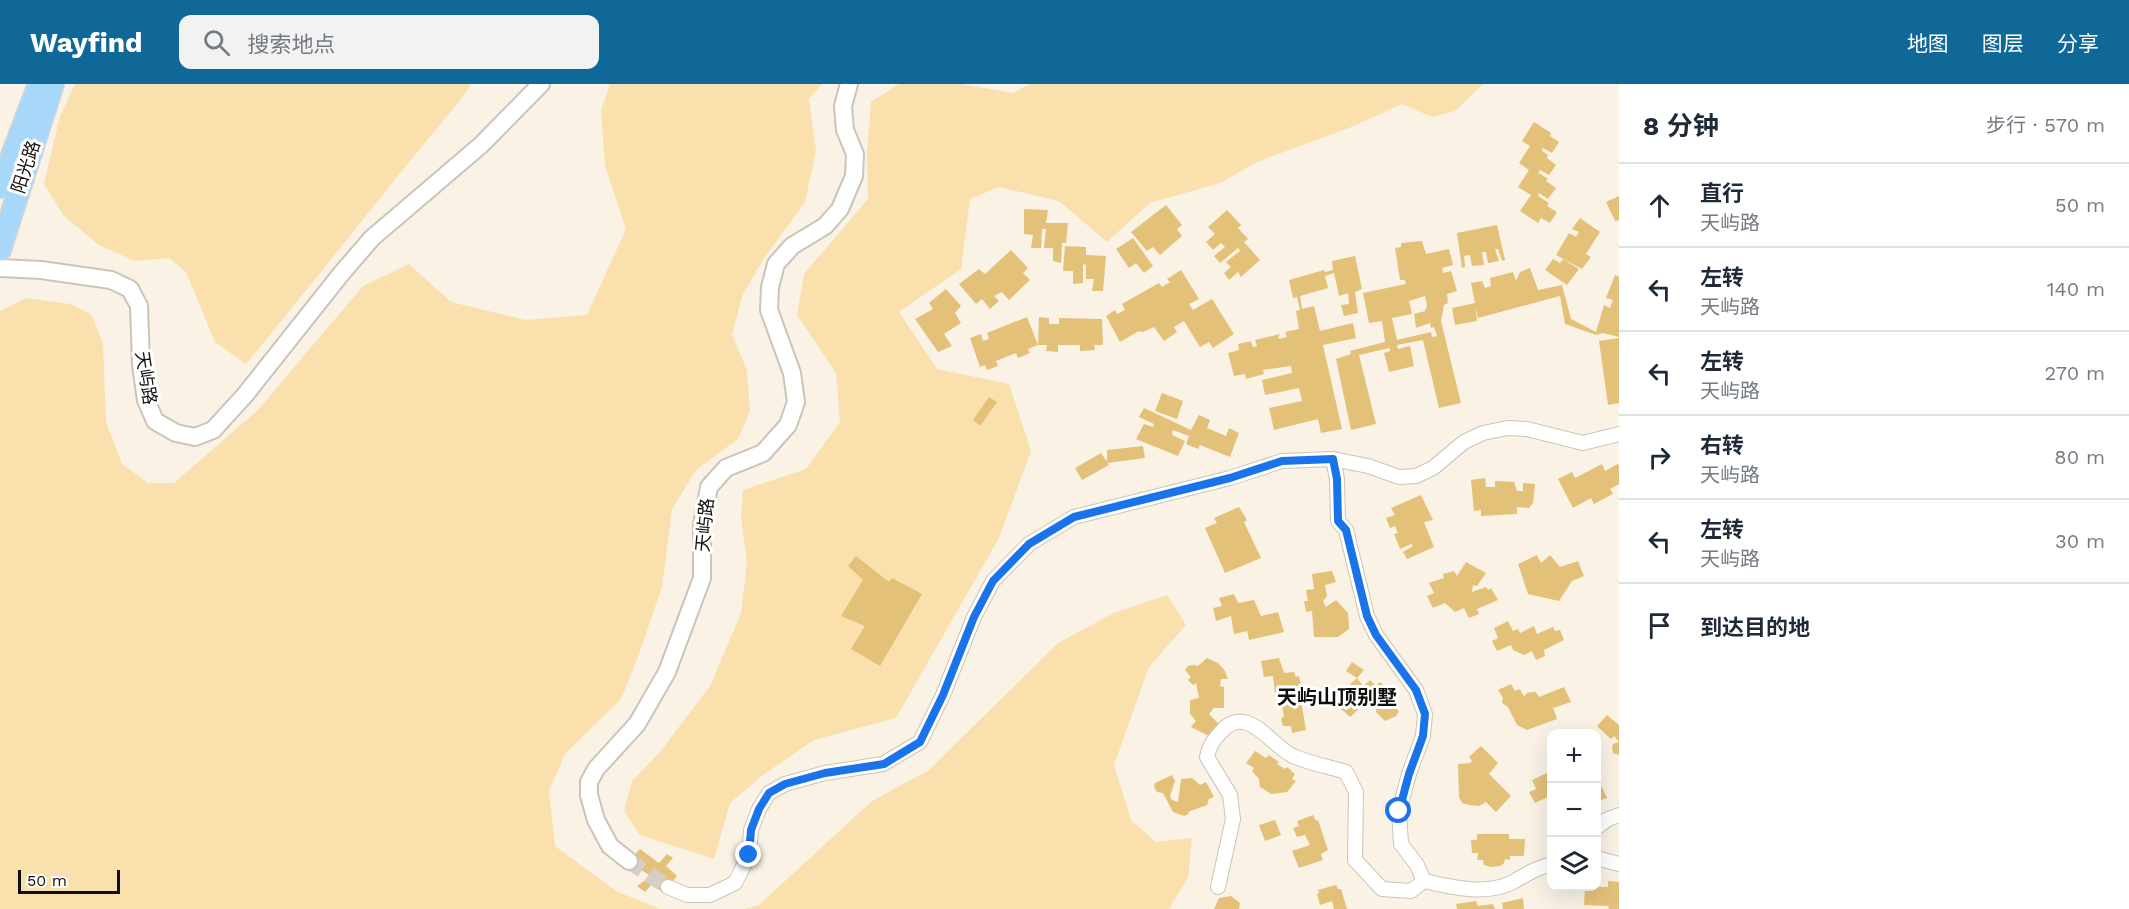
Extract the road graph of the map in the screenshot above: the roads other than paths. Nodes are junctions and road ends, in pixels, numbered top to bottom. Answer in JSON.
{"nodes":[{"id":1,"x":39,"y":84,"type":"edge"},
{"id":2,"x":53,"y":84,"type":"edge"},
{"id":3,"x":541,"y":84,"type":"edge"},
{"id":4,"x":849,"y":84,"type":"edge"},
{"id":5,"x":0,"y":187,"type":"edge"},
{"id":6,"x":0,"y":250,"type":"edge"},
{"id":7,"x":0,"y":268,"type":"edge"},
{"id":8,"x":1619,"y":434,"type":"edge"},
{"id":9,"x":1333,"y":459,"type":"junction"},
{"id":10,"x":1619,"y":814,"type":"edge"},
{"id":11,"x":1601,"y":824,"type":"edge"},
{"id":12,"x":1601,"y":859,"type":"edge"},
{"id":13,"x":629,"y":861,"type":"tunnel mouth"},
{"id":14,"x":1619,"y":864,"type":"edge"},
{"id":15,"x":1547,"y":865,"type":"edge"},
{"id":16,"x":1424,"y":881,"type":"junction"},
{"id":17,"x":668,"y":887,"type":"tunnel mouth"},
{"id":18,"x":1218,"y":887,"type":"dead end"}],
"edges":[{"from":1,"to":5,"type":"main road","name":"阳光路"},
{"from":2,"to":6,"type":"main road","name":"阳光路"},
{"from":3,"to":7,"type":"street","name":"天屿路"},
{"from":4,"to":13,"type":"street","name":"天屿路"},
{"from":8,"to":9,"type":"street"},
{"from":9,"to":16,"type":"street"},
{"from":9,"to":17,"type":"street"},
{"from":10,"to":11,"type":"street"},
{"from":12,"to":14,"type":"street"},
{"from":15,"to":16,"type":"street"},
{"from":16,"to":18,"type":"street"}]}
